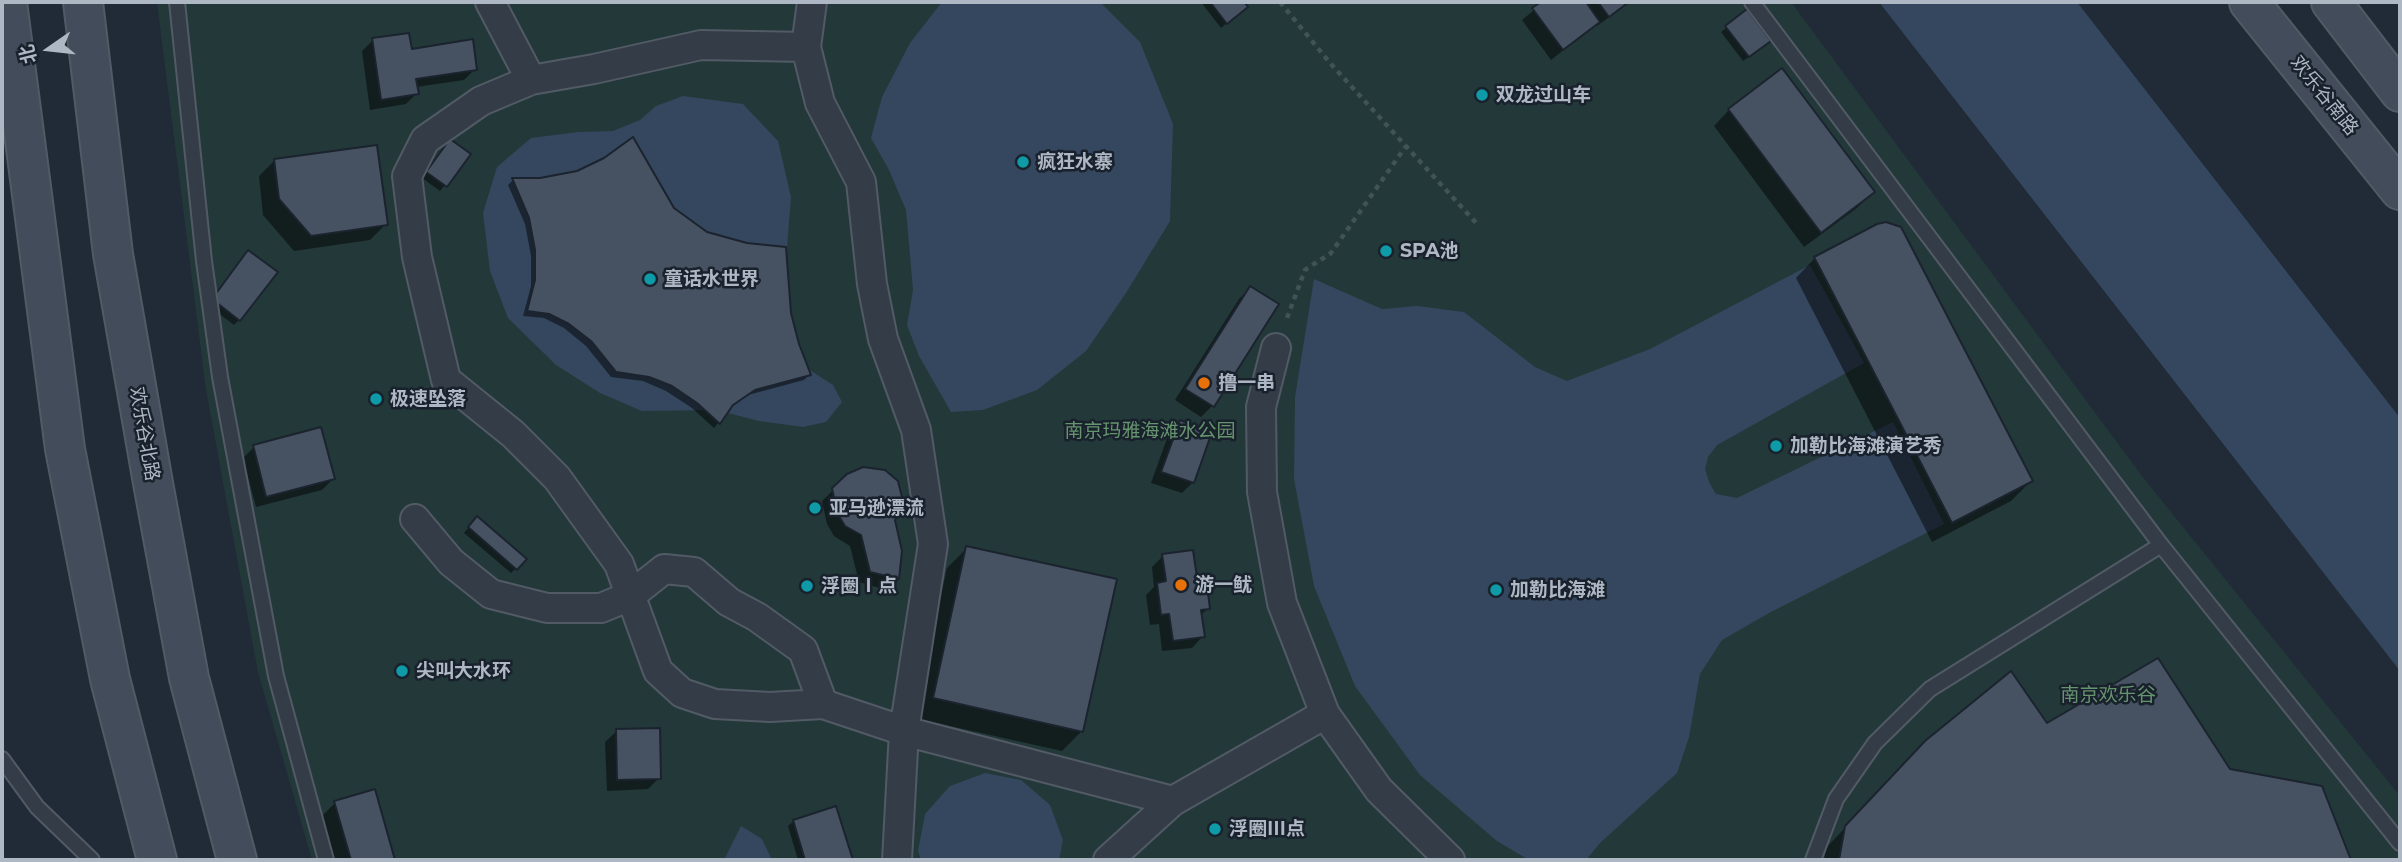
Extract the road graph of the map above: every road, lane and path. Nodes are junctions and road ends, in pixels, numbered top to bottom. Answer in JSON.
{"nodes":[{"id":1,"x":7,"y":2,"type":"edge"},
{"id":2,"x":83,"y":2,"type":"edge"},
{"id":3,"x":177,"y":2,"type":"edge"},
{"id":4,"x":490,"y":2,"type":"edge"},
{"id":5,"x":812,"y":2,"type":"edge"},
{"id":6,"x":1280,"y":2,"type":"edge"},
{"id":7,"x":1752,"y":2,"type":"edge"},
{"id":8,"x":2249,"y":2,"type":"edge"},
{"id":9,"x":2331,"y":2,"type":"edge"},
{"id":10,"x":806,"y":47,"type":"junction"},
{"id":11,"x":531,"y":80,"type":"junction"},
{"id":12,"x":2400,"y":92,"type":"edge"},
{"id":13,"x":1406,"y":146,"type":"junction"},
{"id":14,"x":2400,"y":190,"type":"edge"},
{"id":15,"x":1478,"y":225,"type":"dead end"},
{"id":16,"x":1276,"y":348,"type":"joint"},
{"id":17,"x":415,"y":519,"type":"dead end"},
{"id":18,"x":2161,"y":545,"type":"junction"},
{"id":19,"x":630,"y":596,"type":"junction"},
{"id":20,"x":823,"y":704,"type":"junction"},
{"id":21,"x":1325,"y":714,"type":"junction"},
{"id":22,"x":905,"y":731,"type":"junction"},
{"id":23,"x":2,"y":759,"type":"edge"},
{"id":24,"x":1173,"y":801,"type":"junction"},
{"id":25,"x":2400,"y":843,"type":"edge"},
{"id":26,"x":92,"y":860,"type":"edge"},
{"id":27,"x":158,"y":860,"type":"edge"},
{"id":28,"x":237,"y":860,"type":"edge"},
{"id":29,"x":326,"y":860,"type":"edge"},
{"id":30,"x":897,"y":860,"type":"edge"},
{"id":31,"x":1108,"y":860,"type":"edge"},
{"id":32,"x":1450,"y":860,"type":"edge"},
{"id":33,"x":1813,"y":860,"type":"edge"}],
"edges":[{"from":1,"to":27,"type":"main road"},
{"from":2,"to":28,"type":"main road","name":"欢乐谷北路"},
{"from":3,"to":29,"type":"lane"},
{"from":4,"to":11,"type":"street"},
{"from":5,"to":10,"type":"street"},
{"from":6,"to":13,"type":"path"},
{"from":7,"to":18,"type":"lane"},
{"from":8,"to":14,"type":"main road","name":"欢乐谷南路"},
{"from":9,"to":12,"type":"main road"},
{"from":10,"to":11,"type":"street"},
{"from":10,"to":22,"type":"street"},
{"from":11,"to":19,"type":"street"},
{"from":13,"to":15,"type":"path"},
{"from":13,"to":16,"type":"path"},
{"from":16,"to":21,"type":"street"},
{"from":17,"to":19,"type":"street"},
{"from":18,"to":25,"type":"lane"},
{"from":18,"to":33,"type":"lane"},
{"from":19,"to":20,"type":"street"},
{"from":19,"to":20,"type":"street"},
{"from":20,"to":22,"type":"street"},
{"from":21,"to":24,"type":"street"},
{"from":21,"to":32,"type":"street"},
{"from":22,"to":24,"type":"street"},
{"from":22,"to":30,"type":"street"},
{"from":23,"to":26,"type":"lane"},
{"from":24,"to":31,"type":"street"}]}
